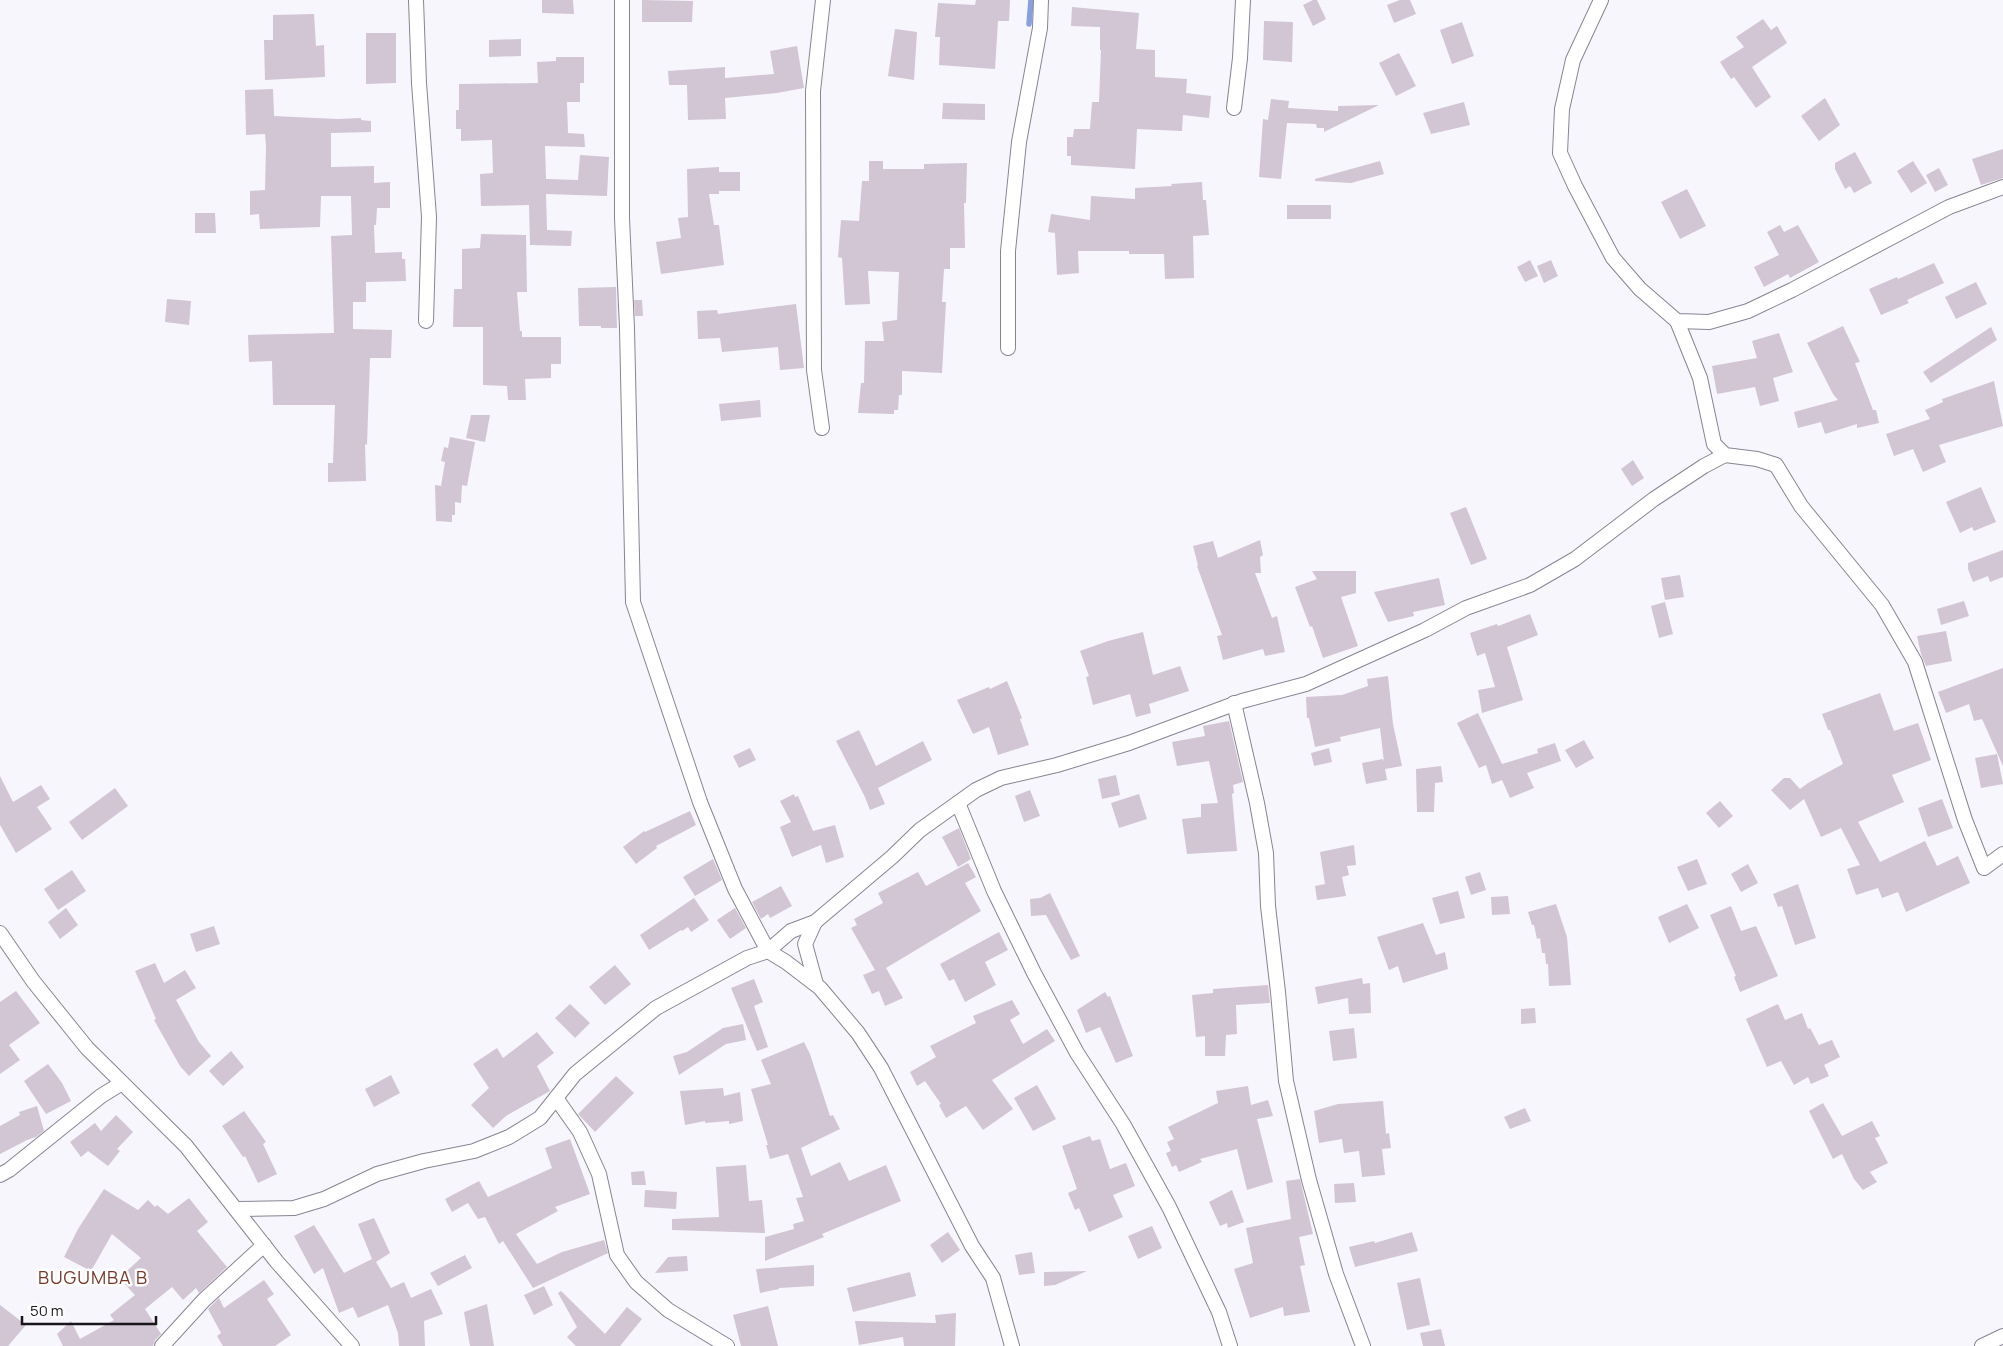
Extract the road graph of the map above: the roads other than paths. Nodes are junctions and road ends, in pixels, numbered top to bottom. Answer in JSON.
{"nodes":[{"id":1,"x":416,"y":0,"type":"edge"},
{"id":2,"x":622,"y":0,"type":"edge"},
{"id":3,"x":823,"y":0,"type":"edge"},
{"id":4,"x":1041,"y":0,"type":"edge"},
{"id":5,"x":1243,"y":0,"type":"edge"},
{"id":6,"x":1601,"y":0,"type":"edge"},
{"id":7,"x":1234,"y":108,"type":"dead end"},
{"id":8,"x":2003,"y":187,"type":"edge"},
{"id":9,"x":426,"y":321,"type":"dead end"},
{"id":10,"x":1677,"y":321,"type":"junction"},
{"id":11,"x":1008,"y":348,"type":"dead end"},
{"id":12,"x":822,"y":428,"type":"dead end"},
{"id":13,"x":1725,"y":456,"type":"junction"},
{"id":14,"x":1234,"y":703,"type":"junction"},
{"id":15,"x":958,"y":803,"type":"junction"},
{"id":16,"x":2003,"y":854,"type":"edge"},
{"id":17,"x":815,"y":922,"type":"junction"},
{"id":18,"x":0,"y":933,"type":"edge"},
{"id":19,"x":768,"y":952,"type":"junction"},
{"id":20,"x":816,"y":984,"type":"junction"},
{"id":21,"x":122,"y":1083,"type":"junction"},
{"id":22,"x":556,"y":1098,"type":"junction"},
{"id":23,"x":0,"y":1175,"type":"edge"},
{"id":24,"x":236,"y":1210,"type":"junction"},
{"id":25,"x":264,"y":1245,"type":"junction"},
{"id":26,"x":2003,"y":1336,"type":"edge"},
{"id":27,"x":162,"y":1346,"type":"edge"},
{"id":28,"x":352,"y":1346,"type":"edge"},
{"id":29,"x":727,"y":1346,"type":"edge"},
{"id":30,"x":1012,"y":1346,"type":"edge"},
{"id":31,"x":1230,"y":1346,"type":"edge"},
{"id":32,"x":1363,"y":1346,"type":"edge"},
{"id":33,"x":1982,"y":1346,"type":"edge"}],
"edges":[{"from":1,"to":9,"type":"street"},
{"from":2,"to":19,"type":"street"},
{"from":3,"to":12,"type":"street"},
{"from":4,"to":11,"type":"street"},
{"from":5,"to":7,"type":"street"},
{"from":6,"to":10,"type":"street"},
{"from":8,"to":10,"type":"street"},
{"from":10,"to":13,"type":"street"},
{"from":13,"to":14,"type":"street"},
{"from":13,"to":16,"type":"street"},
{"from":14,"to":15,"type":"street"},
{"from":14,"to":32,"type":"street"},
{"from":15,"to":17,"type":"street"},
{"from":15,"to":31,"type":"street"},
{"from":17,"to":19,"type":"street"},
{"from":17,"to":20,"type":"street"},
{"from":18,"to":21,"type":"street"},
{"from":19,"to":20,"type":"street"},
{"from":19,"to":22,"type":"street"},
{"from":20,"to":30,"type":"street"},
{"from":21,"to":23,"type":"street"},
{"from":21,"to":24,"type":"street"},
{"from":22,"to":24,"type":"street"},
{"from":22,"to":29,"type":"street"},
{"from":24,"to":25,"type":"street"},
{"from":25,"to":27,"type":"street"},
{"from":25,"to":28,"type":"street"},
{"from":26,"to":33,"type":"street"}]}
